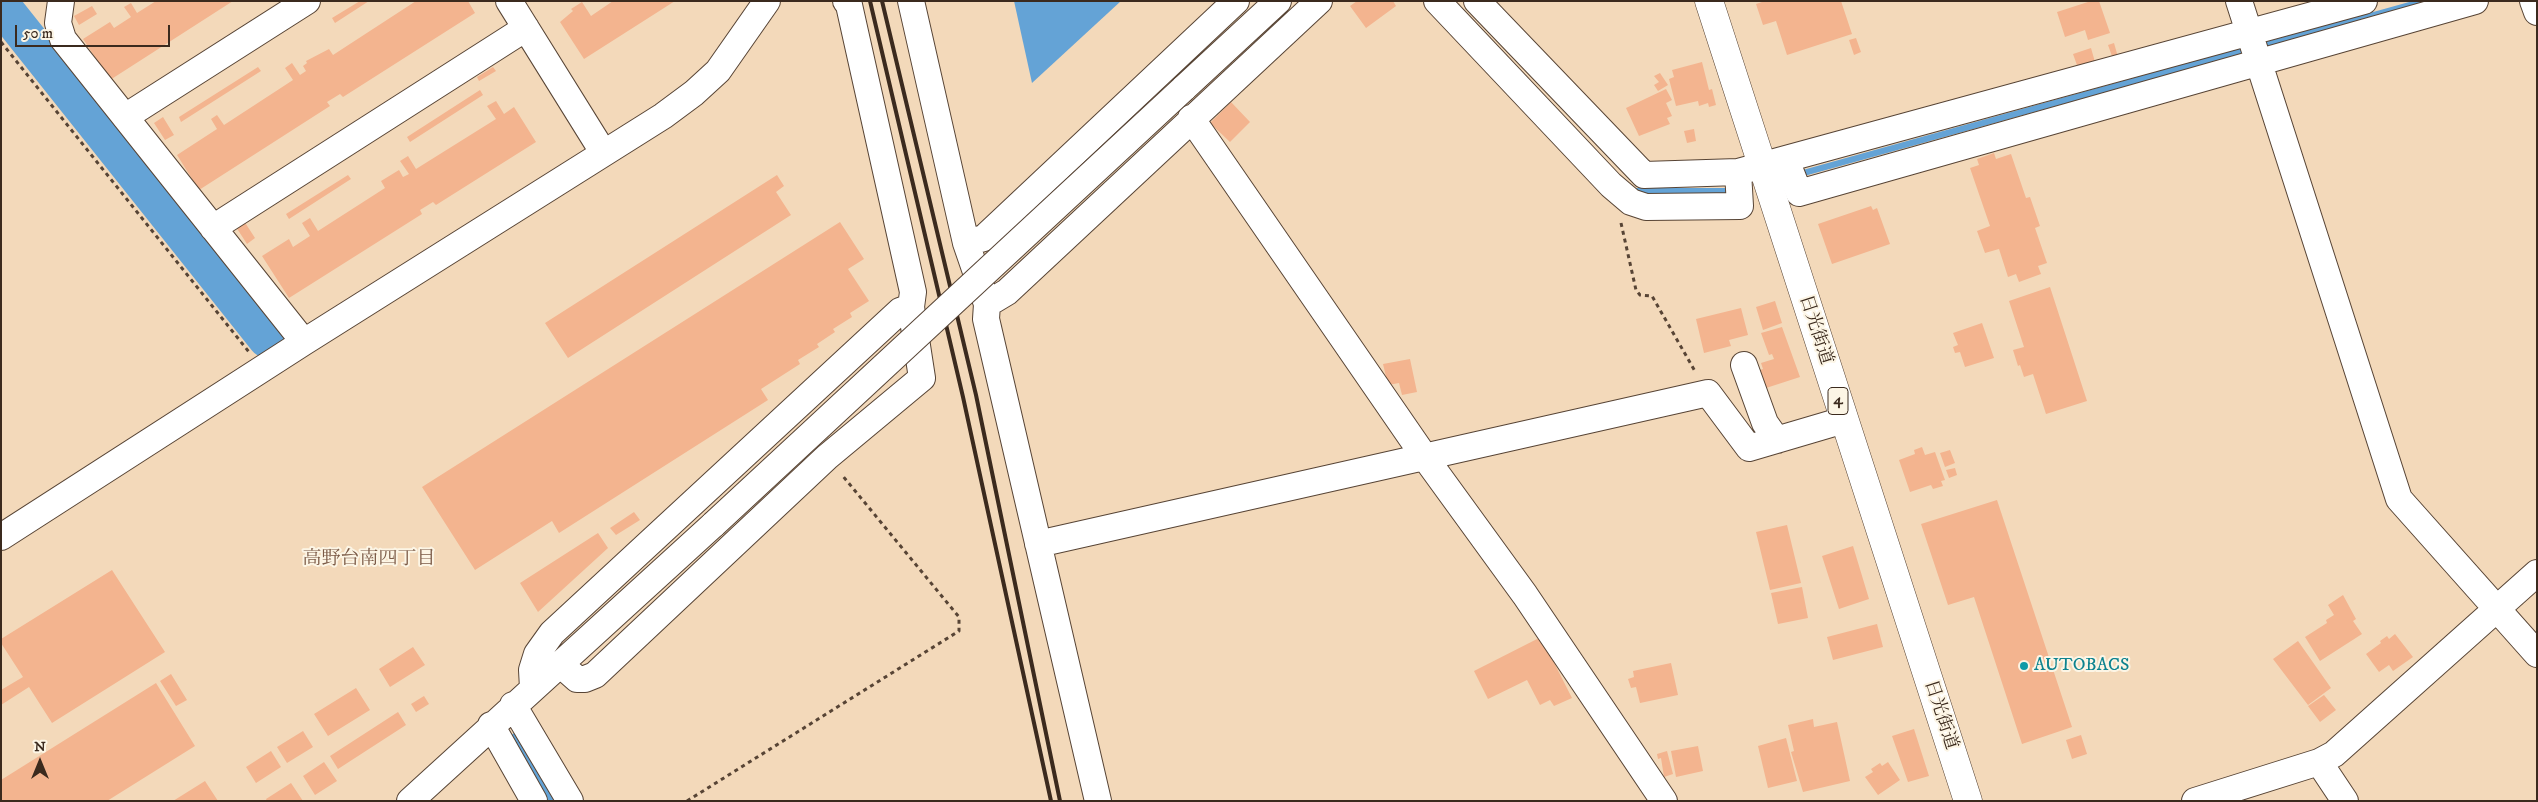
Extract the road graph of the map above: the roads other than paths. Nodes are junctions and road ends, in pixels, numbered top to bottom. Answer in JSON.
{"nodes":[{"id":1,"x":60,"y":1,"type":"edge"},
{"id":2,"x":307,"y":1,"type":"edge"},
{"id":3,"x":509,"y":1,"type":"edge"},
{"id":4,"x":767,"y":1,"type":"edge"},
{"id":5,"x":846,"y":1,"type":"edge"},
{"id":6,"x":911,"y":1,"type":"edge"},
{"id":7,"x":1236,"y":1,"type":"edge"},
{"id":8,"x":1278,"y":1,"type":"edge"},
{"id":9,"x":1319,"y":1,"type":"edge"},
{"id":10,"x":1437,"y":1,"type":"edge"},
{"id":11,"x":1477,"y":1,"type":"edge"},
{"id":12,"x":1709,"y":1,"type":"edge"},
{"id":13,"x":2238,"y":1,"type":"edge"},
{"id":14,"x":2364,"y":1,"type":"edge"},
{"id":15,"x":2475,"y":1,"type":"edge"},
{"id":16,"x":2533,"y":1,"type":"edge"},
{"id":17,"x":2537,"y":12,"type":"edge"},
{"id":18,"x":526,"y":28,"type":"junction"},
{"id":19,"x":2249,"y":33,"type":"junction"},
{"id":20,"x":2259,"y":62,"type":"junction"},
{"id":21,"x":125,"y":117,"type":"junction"},
{"id":22,"x":1191,"y":118,"type":"junction"},
{"id":23,"x":603,"y":152,"type":"junction"},
{"id":24,"x":1762,"y":166,"type":"junction"},
{"id":25,"x":213,"y":228,"type":"junction"},
{"id":26,"x":966,"y":243,"type":"junction"},
{"id":27,"x":987,"y":304,"type":"junction"},
{"id":28,"x":911,"y":307,"type":"junction"},
{"id":29,"x":304,"y":342,"type":"junction"},
{"id":30,"x":1744,"y":365,"type":"dead end"},
{"id":31,"x":1844,"y":420,"type":"junction"},
{"id":32,"x":1777,"y":440,"type":"junction"},
{"id":33,"x":1424,"y":456,"type":"junction"},
{"id":34,"x":1,"y":536,"type":"edge"},
{"id":35,"x":1038,"y":544,"type":"junction"},
{"id":36,"x":2537,"y":573,"type":"edge"},
{"id":37,"x":2497,"y":608,"type":"junction"},
{"id":38,"x":2537,"y":654,"type":"edge"},
{"id":39,"x":560,"y":664,"type":"junction"},
{"id":40,"x":533,"y":688,"type":"junction"},
{"id":41,"x":513,"y":705,"type":"junction"},
{"id":42,"x":490,"y":725,"type":"junction"},
{"id":43,"x":2318,"y":762,"type":"junction"},
{"id":44,"x":410,"y":801,"type":"edge"},
{"id":45,"x":534,"y":801,"type":"edge"},
{"id":46,"x":570,"y":801,"type":"edge"},
{"id":47,"x":1098,"y":801,"type":"edge"},
{"id":48,"x":1664,"y":801,"type":"edge"},
{"id":49,"x":1968,"y":801,"type":"edge"},
{"id":50,"x":2195,"y":801,"type":"edge"},
{"id":51,"x":2345,"y":801,"type":"edge"}],
"edges":[{"from":1,"to":21,"type":"street"},
{"from":2,"to":21,"type":"street"},
{"from":3,"to":18,"type":"street"},
{"from":4,"to":23,"type":"street"},
{"from":5,"to":28,"type":"street"},
{"from":6,"to":26,"type":"street"},
{"from":7,"to":26,"type":"street"},
{"from":8,"to":39,"type":"street","bridge":true},
{"from":9,"to":22,"type":"street"},
{"from":10,"to":24,"type":"street"},
{"from":11,"to":24,"type":"street"},
{"from":12,"to":24,"type":"highway","name":"日光街道","number":"4"},
{"from":13,"to":19,"type":"street"},
{"from":14,"to":19,"type":"street"},
{"from":15,"to":20,"type":"street"},
{"from":16,"to":17,"type":"street"},
{"from":18,"to":23,"type":"street"},
{"from":18,"to":25,"type":"street"},
{"from":19,"to":20,"type":"street"},
{"from":19,"to":24,"type":"street"},
{"from":20,"to":24,"type":"street"},
{"from":20,"to":37,"type":"street"},
{"from":21,"to":25,"type":"street"},
{"from":22,"to":27,"type":"street"},
{"from":22,"to":33,"type":"street"},
{"from":23,"to":29,"type":"street"},
{"from":24,"to":31,"type":"highway","name":"日光街道","number":"4"},
{"from":25,"to":29,"type":"street"},
{"from":26,"to":27,"type":"street"},
{"from":27,"to":35,"type":"street"},
{"from":28,"to":39,"type":"street"},
{"from":28,"to":40,"type":"street"},
{"from":29,"to":34,"type":"street"},
{"from":30,"to":32,"type":"street"},
{"from":31,"to":32,"type":"street"},
{"from":31,"to":49,"type":"highway","name":"日光街道","number":"4"},
{"from":32,"to":33,"type":"street"},
{"from":33,"to":35,"type":"street"},
{"from":33,"to":48,"type":"street"},
{"from":35,"to":47,"type":"street"},
{"from":36,"to":37,"type":"street"},
{"from":37,"to":38,"type":"street"},
{"from":37,"to":43,"type":"street"},
{"from":39,"to":40,"type":"street"},
{"from":40,"to":41,"type":"street"},
{"from":41,"to":42,"type":"street"},
{"from":41,"to":46,"type":"street"},
{"from":42,"to":44,"type":"street"},
{"from":42,"to":45,"type":"street"},
{"from":43,"to":50,"type":"street"},
{"from":43,"to":51,"type":"street"}]}
